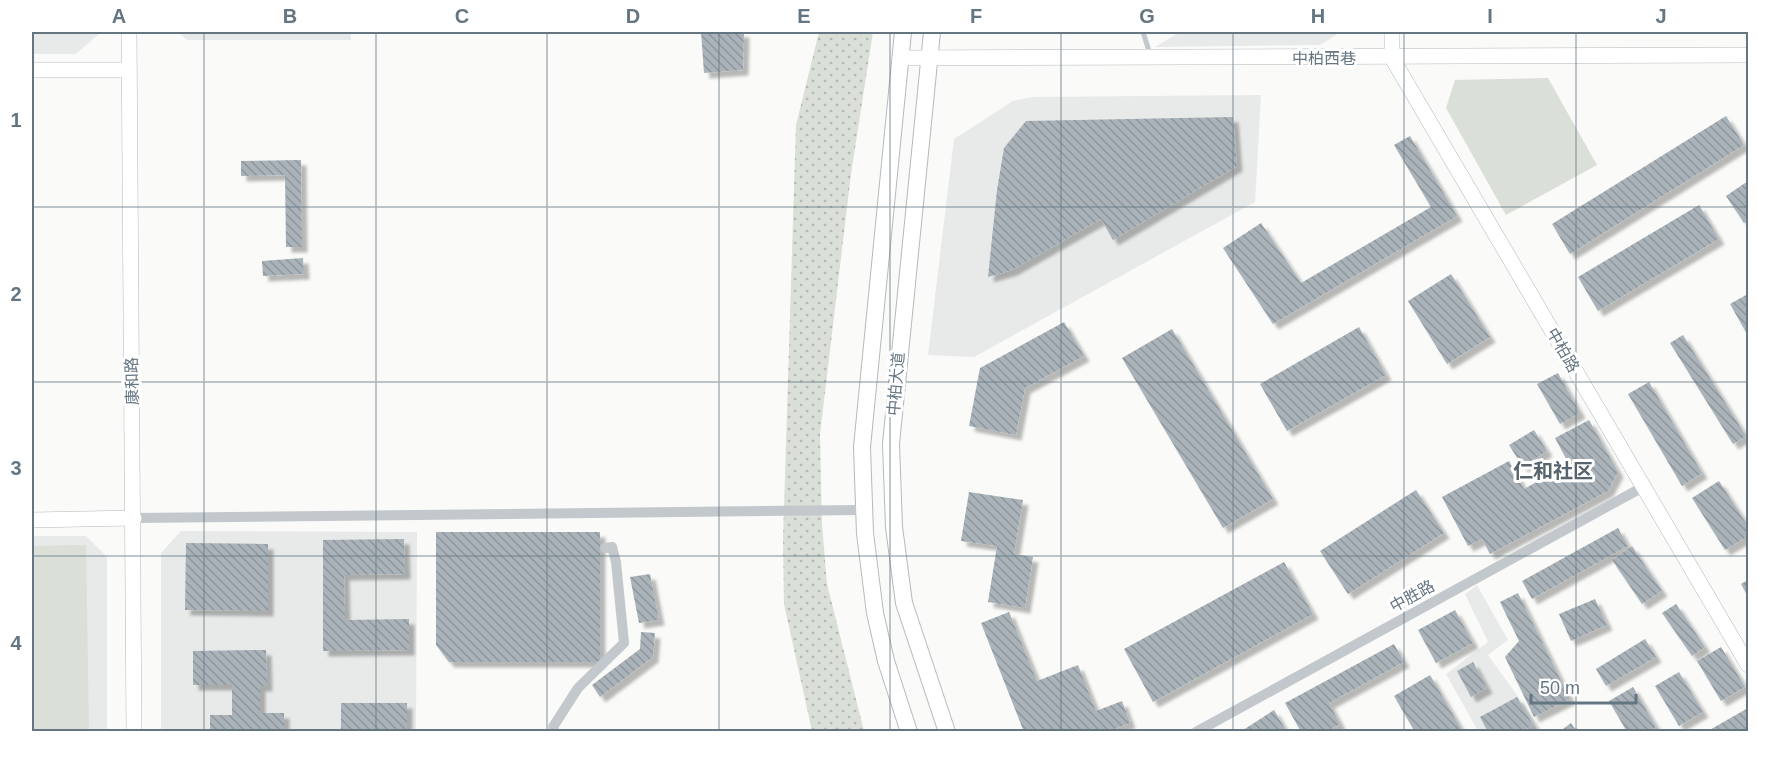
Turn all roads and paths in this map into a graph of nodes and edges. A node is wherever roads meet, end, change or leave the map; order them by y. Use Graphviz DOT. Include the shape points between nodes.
graph roads {
  1 [pos="129,32"];
  2 [pos="903,32"];
  3 [pos="932,32"];
  4 [pos="1143,32"];
  5 [pos="1392,32"];
  6 [pos="1749,55"];
  7 [pos="900,58"];
  8 [pos="1392,58"];
  9 [pos="1151,59"];
  10 [pos="929,60"];
  11 [pos="32,70"];
  12 [pos="129,70"];
  13 [pos="1643,487"];
  14 [pos="864,510"];
  15 [pos="134,518"];
  16 [pos="32,519"];
  17 [pos="605,548"];
  18 [pos="1749,665"];
  19 [pos="134,732"];
  20 [pos="555,732"];
  21 [pos="909,732"];
  22 [pos="946,732"];
  23 [pos="1196,732"];
  1 -- 12 [label="street, 康和路"];
  2 -- 7 [label="main road, 中柏大道"];
  3 -- 10 [label="main road, 中柏大道"];
  4 -- 9 [label="lane"];
  5 -- 8 [label="street"];
  6 -- 8 [label="street, 中柏西巷"];
  7 -- 10 [label="street, 中柏西巷"];
  7 -- 14 [label="main road, 中柏大道" via="862,447"];
  8 -- 9 [label="street, 中柏西巷"];
  8 -- 13 [label="street, 中柏路"];
  9 -- 10 [label="street, 中柏西巷"];
  10 -- 22 [label="main road, 中柏大道" via="899,354 892,468 894,527 904,603"];
  11 -- 12 [label="street"];
  12 -- 15 [label="street, 康和路"];
  13 -- 18 [label="street, 中柏路"];
  13 -- 23 [label="street, 中胜路"];
  14 -- 15 [label="street"];
  14 -- 21 [label="main road, 中柏大道" via="875,613"];
  15 -- 16 [label="street"];
  15 -- 19 [label="street, 康和路"];
  17 -- 20 [label="street" via="612,547 616,562 624,643 578,688 553,727"];
}
